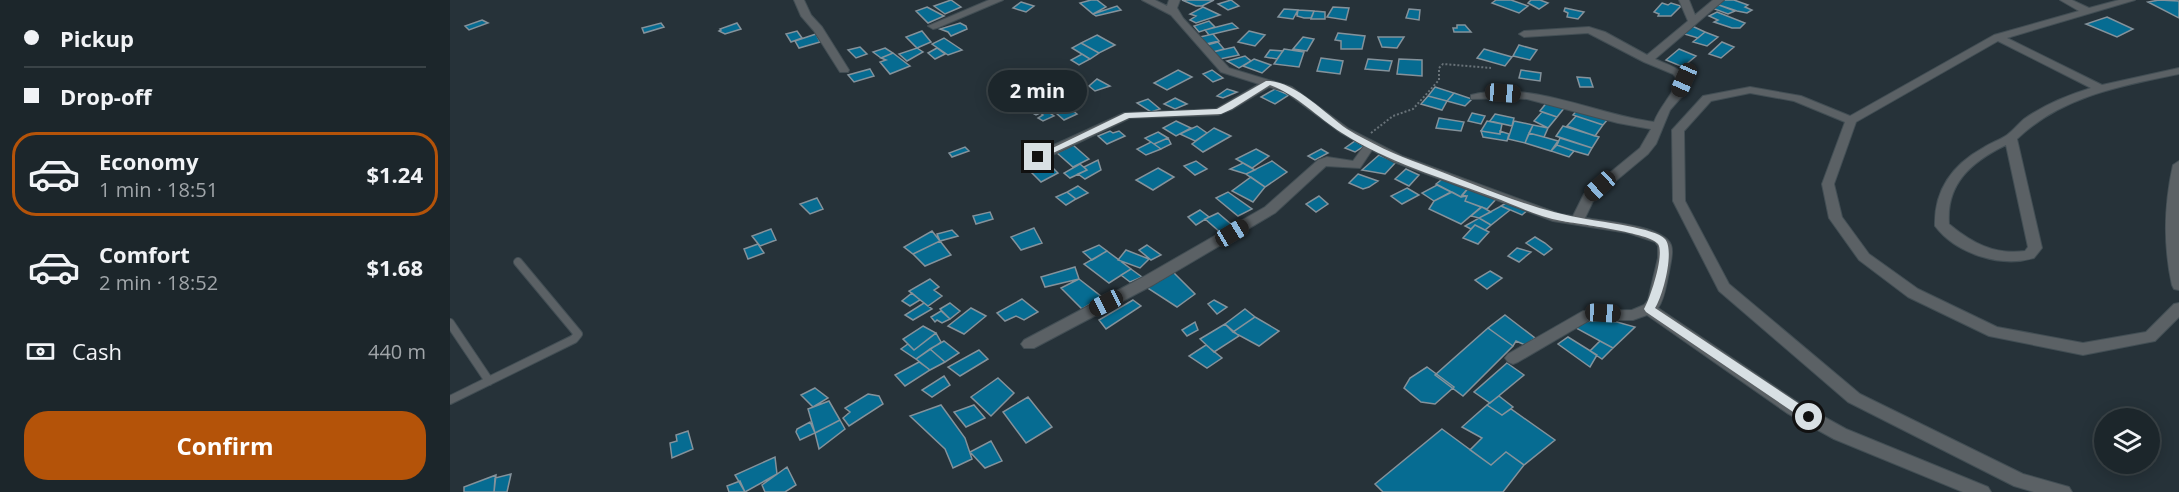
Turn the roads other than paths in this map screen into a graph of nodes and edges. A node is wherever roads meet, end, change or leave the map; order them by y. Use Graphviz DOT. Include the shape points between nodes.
graph roads {
  1 [pos="799,0"];
  2 [pos="998,0"];
  3 [pos="1147,0"];
  4 [pos="1684,0"];
  5 [pos="1719,0"];
  6 [pos="2065,0"];
  7 [pos="2130,0"];
  8 [pos="1175,7"];
  9 [pos="2088,12"];
  10 [pos="1693,22"];
  11 [pos="933,26"];
  12 [pos="1524,34"];
  13 [pos="1998,37"];
  14 [pos="1648,60"];
  15 [pos="844,70"];
  16 [pos="2179,71"];
  17 [pos="1269,82"];
  18 [pos="2100,88"];
  19 [pos="1475,97"];
  20 [pos="1851,120"];
  21 [pos="1658,126"];
  22 [pos="2011,138"];
  23 [pos="1367,143"];
  24 [pos="1038,157"];
  25 [pos="2179,165"];
  26 [pos="1577,220"];
  27 [pos="2175,255"];
  28 [pos="518,262"];
  29 [pos="2179,285"];
  30 [pos="2179,308"];
  31 [pos="1649,309"];
  32 [pos="450,323"];
  33 [pos="1029,344"];
  34 [pos="1513,358"];
  35 [pos="489,381"];
  36 [pos="450,400"];
  37 [pos="1982,492"];
  38 [pos="2063,492"];
  1 -- 15 [label="street"];
  2 -- 11 [label="street"];
  3 -- 8 [label="street"];
  4 -- 10 [label="street"];
  5 -- 10 [label="street"];
  6 -- 9 [label="street"];
  7 -- 9 [label="street"];
  8 -- 17 [label="street" via="1225,70"];
  9 -- 13 [label="street"];
  10 -- 14 [label="street"];
  12 -- 14 [label="street" via="1589,30"];
  13 -- 18 [label="street"];
  13 -- 20 [label="street"];
  14 -- 21 [label="street" via="1677,72 1684,80"];
  16 -- 18 [label="street"];
  17 -- 23 [label="street" via="1288,89"];
  17 -- 24 [label="street" via="1218,112 1128,115"];
  18 -- 22 [label="street" via="2045,112 2020,127"];
  19 -- 21 [label="street" via="1503,93 1535,96 1612,118"];
  20 -- 30 [label="street" via="1828,184 1836,218 1864,257 1913,293 1994,332 2083,349 2150,337"];
  20 -- 38 [label="street" via="1797,98 1750,90 1707,98 1678,130 1679,201 1724,287 1854,398 2019,481"];
  21 -- 26 [label="street" via="1644,151 1589,197"];
  22 -- 22 [label="street" via="1987,148 1957,172 1940,217 1942,226 1966,245 1996,257 2013,258 2029,255 2035,248"];
  23 -- 26 [label="street" via="1398,159 1558,218"];
  23 -- 33 [label="street" via="1356,165 1322,163 1269,210 1148,282"];
  25 -- 27 [label="street" via="2173,189"];
  26 -- 31 [label="street" via="1660,239 1665,246 1665,258 1655,301"];
  27 -- 29 [label="street"];
  28 -- 35 [label="lane" via="578,334"];
  31 -- 34 [label="street" via="1632,315 1588,315"];
  31 -- 37 [label="street" via="1831,429"];
  32 -- 35 [label="lane"];
  35 -- 36 [label="lane"];
}
